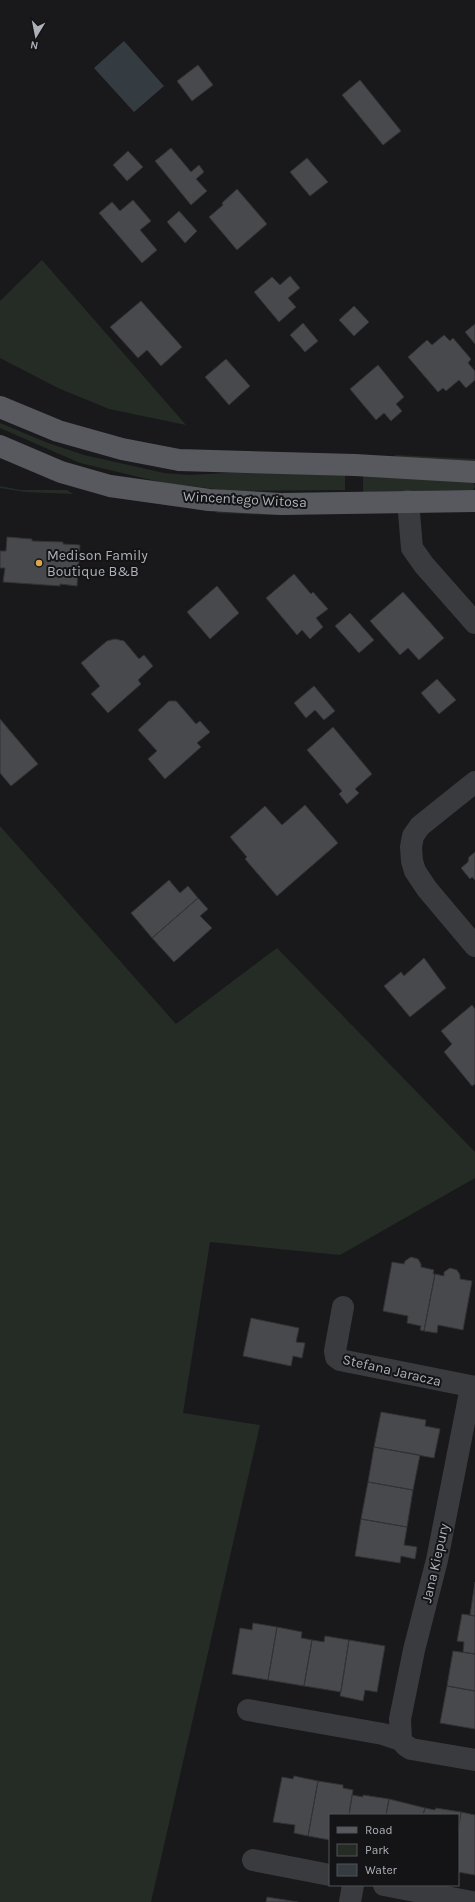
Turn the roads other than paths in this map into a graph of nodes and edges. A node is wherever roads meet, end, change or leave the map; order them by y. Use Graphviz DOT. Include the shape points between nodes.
graph roads {
  1 [pos="0,407"];
  2 [pos="0,446"];
  3 [pos="475,472"];
  4 [pos="408,501"];
  5 [pos="475,501"];
  6 [pos="475,623"];
  7 [pos="475,782"];
  8 [pos="475,946"];
  9 [pos="343,1307"];
  10 [pos="473,1387"];
  11 [pos="248,1710"];
  12 [pos="401,1740"];
  13 [pos="475,1760"];
  14 [pos="253,1860"];
  15 [pos="329,1874"];
  16 [pos="353,1886"];
  17 [pos="389,1886"];
  18 [pos="350,1902"];
  19 [pos="472,1902"];
  1 -- 3 [label="main road" via="65,433 122,449 179,460 355,465"];
  2 -- 4 [label="main road, Wincentego Witosa" via="61,472 110,486 152,493 209,500 281,504"];
  4 -- 5 [label="main road, Wincentego Witosa"];
  4 -- 6 [label="street" via="412,548"];
  7 -- 8 [label="street" via="420,826 413,836 411,847 415,870 427,889"];
  9 -- 10 [label="street, Stefana Jaracza" via="335,1351 336,1357 340,1360"];
  10 -- 12 [label="street, Jana Kiepury" via="437,1560 400,1718"];
  11 -- 12 [label="street" via="383,1734"];
  12 -- 13 [label="street" via="411,1749"];
  14 -- 15 [label="street"];
  16 -- 18 [label="street"];
  17 -- 19 [label="street"];
}
